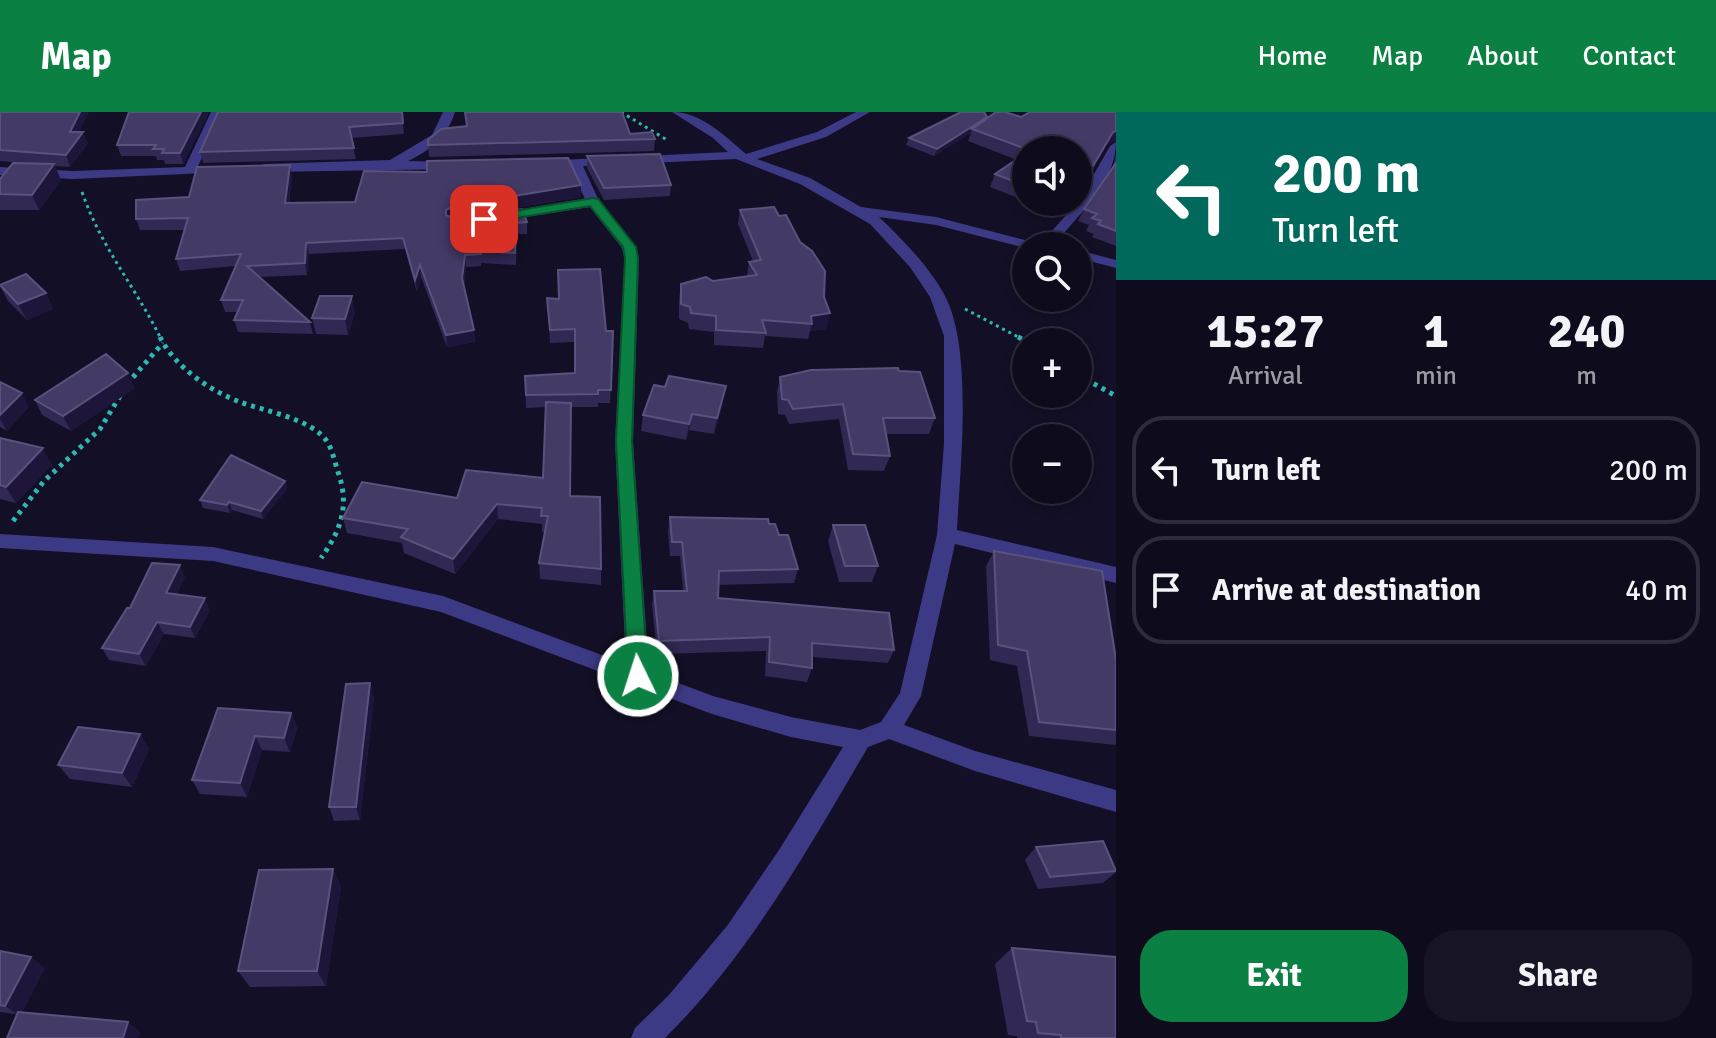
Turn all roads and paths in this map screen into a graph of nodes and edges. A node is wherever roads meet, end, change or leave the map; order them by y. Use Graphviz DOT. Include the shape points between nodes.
graph roads {
  1 [pos="217,112"];
  2 [pos="449,112"];
  3 [pos="621,112"];
  4 [pos="678,112"];
  5 [pos="864,112"];
  6 [pos="1116,146"];
  7 [pos="741,157"];
  8 [pos="695,158"];
  9 [pos="575,163"];
  10 [pos="391,164"];
  11 [pos="532,164"];
  12 [pos="474,166"];
  13 [pos="252,168"];
  14 [pos="236,169"];
  15 [pos="0,171"];
  16 [pos="189,171"];
  17 [pos="73,175"];
  18 [pos="593,202"];
  19 [pos="861,211"];
  20 [pos="484,219"];
  21 [pos="1057,232"];
  22 [pos="1012,240"];
  23 [pos="1092,258"];
  24 [pos="1116,264"];
  25 [pos="938,297"];
  26 [pos="1012,333"];
  27 [pos="163,343"];
  28 [pos="1092,383"];
  29 [pos="1116,396"];
  30 [pos="4,534"];
  31 [pos="947,535"];
  32 [pos="309,575"];
  33 [pos="1116,575"];
  34 [pos="638,676"];
  35 [pos="889,729"];
  36 [pos="860,740"];
  37 [pos="1116,801"];
  38 [pos="645,1038"];
  1 -- 16 [label="street"];
  2 -- 10 [label="street" via="442,133"];
  3 -- 8 [label="path"];
  4 -- 7 [label="street"];
  5 -- 7 [label="street" via="829,130"];
  6 -- 21 [label="street" via="1094,188"];
  7 -- 8 [label="street"];
  7 -- 19 [label="street" via="805,181"];
  8 -- 9 [label="street"];
  9 -- 11 [label="street"];
  9 -- 18 [label="street"];
  10 -- 12 [label="street"];
  10 -- 13 [label="street"];
  14 -- 16 [label="street"];
  15 -- 17 [label="street"];
  16 -- 17 [label="street"];
  17 -- 27 [label="path" via="94,226"];
  18 -- 20 [label="street"];
  18 -- 34 [label="street" via="621,232 632,258 624,442"];
  19 -- 22 [label="street" via="936,221"];
  19 -- 25 [label="street" via="915,264"];
  23 -- 24 [label="street"];
  25 -- 26 [label="path"];
  25 -- 31 [label="street" via="952,336"];
  27 -- 30 [label="path" via="132,375 100,429 44,481"];
  27 -- 32 [label="path" via="188,372 236,401 299,421 327,441 344,489 345,512"];
  28 -- 29 [label="path"];
  30 -- 32 [label="street" via="213,554"];
  31 -- 33 [label="street"];
  31 -- 35 [label="street" via="910,696"];
  32 -- 34 [label="street" via="443,604"];
  34 -- 36 [label="street" via="712,705"];
  35 -- 36 [label="street"];
  35 -- 37 [label="street" via="975,761"];
  36 -- 38 [label="street" via="770,889 676,1010"];
}
